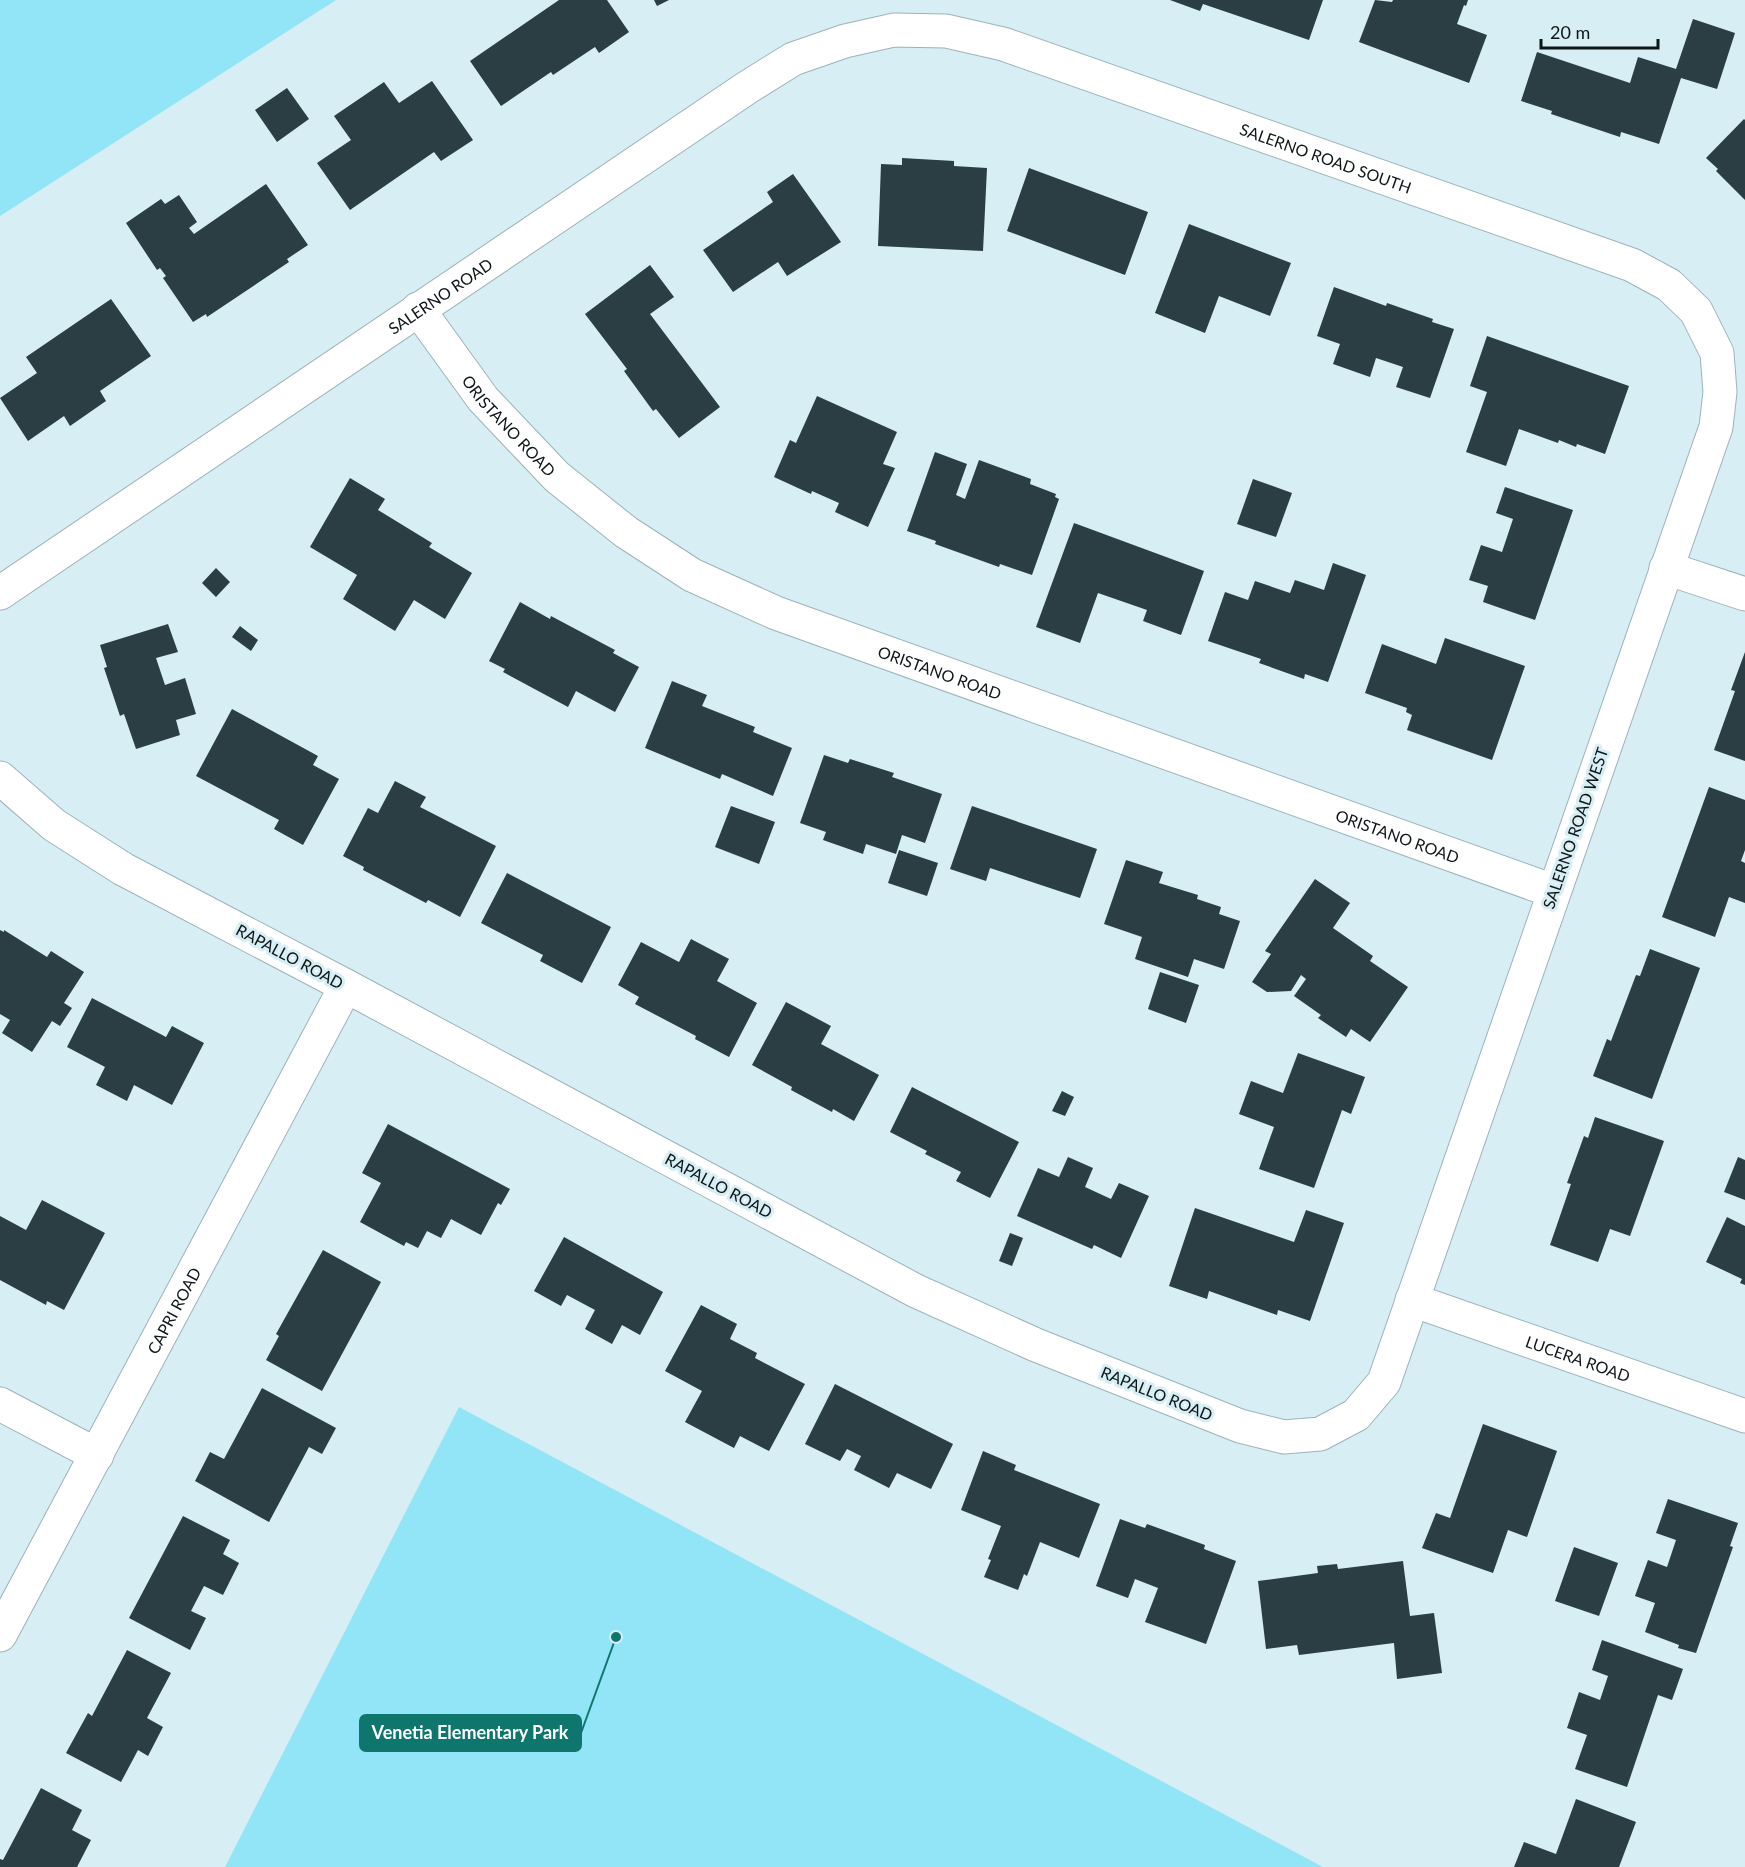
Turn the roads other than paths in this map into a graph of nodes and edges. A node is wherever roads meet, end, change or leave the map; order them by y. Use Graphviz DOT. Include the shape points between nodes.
graph roads {
  1 [pos="894,30"];
  2 [pos="418,309"];
  3 [pos="1717,353"];
  4 [pos="1666,568"];
  5 [pos="0,593"];
  6 [pos="1745,594"];
  7 [pos="0,778"];
  8 [pos="1553,891"];
  9 [pos="346,986"];
  10 [pos="1412,1299"];
  11 [pos="0,1404"];
  12 [pos="1745,1416"];
  13 [pos="97,1455"];
  14 [pos="0,1635"];
  1 -- 2 [label="street, SALERNO ROAD" via="845,40 793,59"];
  1 -- 3 [label="street, SALERNO ROAD SOUTH" via="946,31 1003,44 1632,265 1669,285 1696,311"];
  2 -- 5 [label="street, SALERNO ROAD"];
  2 -- 8 [label="street, ORISTANO ROAD" via="483,399 557,477 626,532 692,575 776,613"];
  3 -- 4 [label="street, SALERNO ROAD WEST" via="1720,392 1716,428"];
  4 -- 6 [label="street"];
  4 -- 8 [label="street, SALERNO ROAD WEST"];
  7 -- 9 [label="street, RAPALLO ROAD" via="54,825 123,869"];
  8 -- 10 [label="street, SALERNO ROAD WEST"];
  9 -- 10 [label="street, RAPALLO ROAD" via="916,1291 1036,1345 1240,1426 1284,1437 1320,1434 1356,1415 1384,1382"];
  9 -- 13 [label="street, CAPRI ROAD"];
  10 -- 12 [label="street, LUCERA ROAD"];
  11 -- 13 [label="street"];
  13 -- 14 [label="street, CAPRI ROAD"];
}
